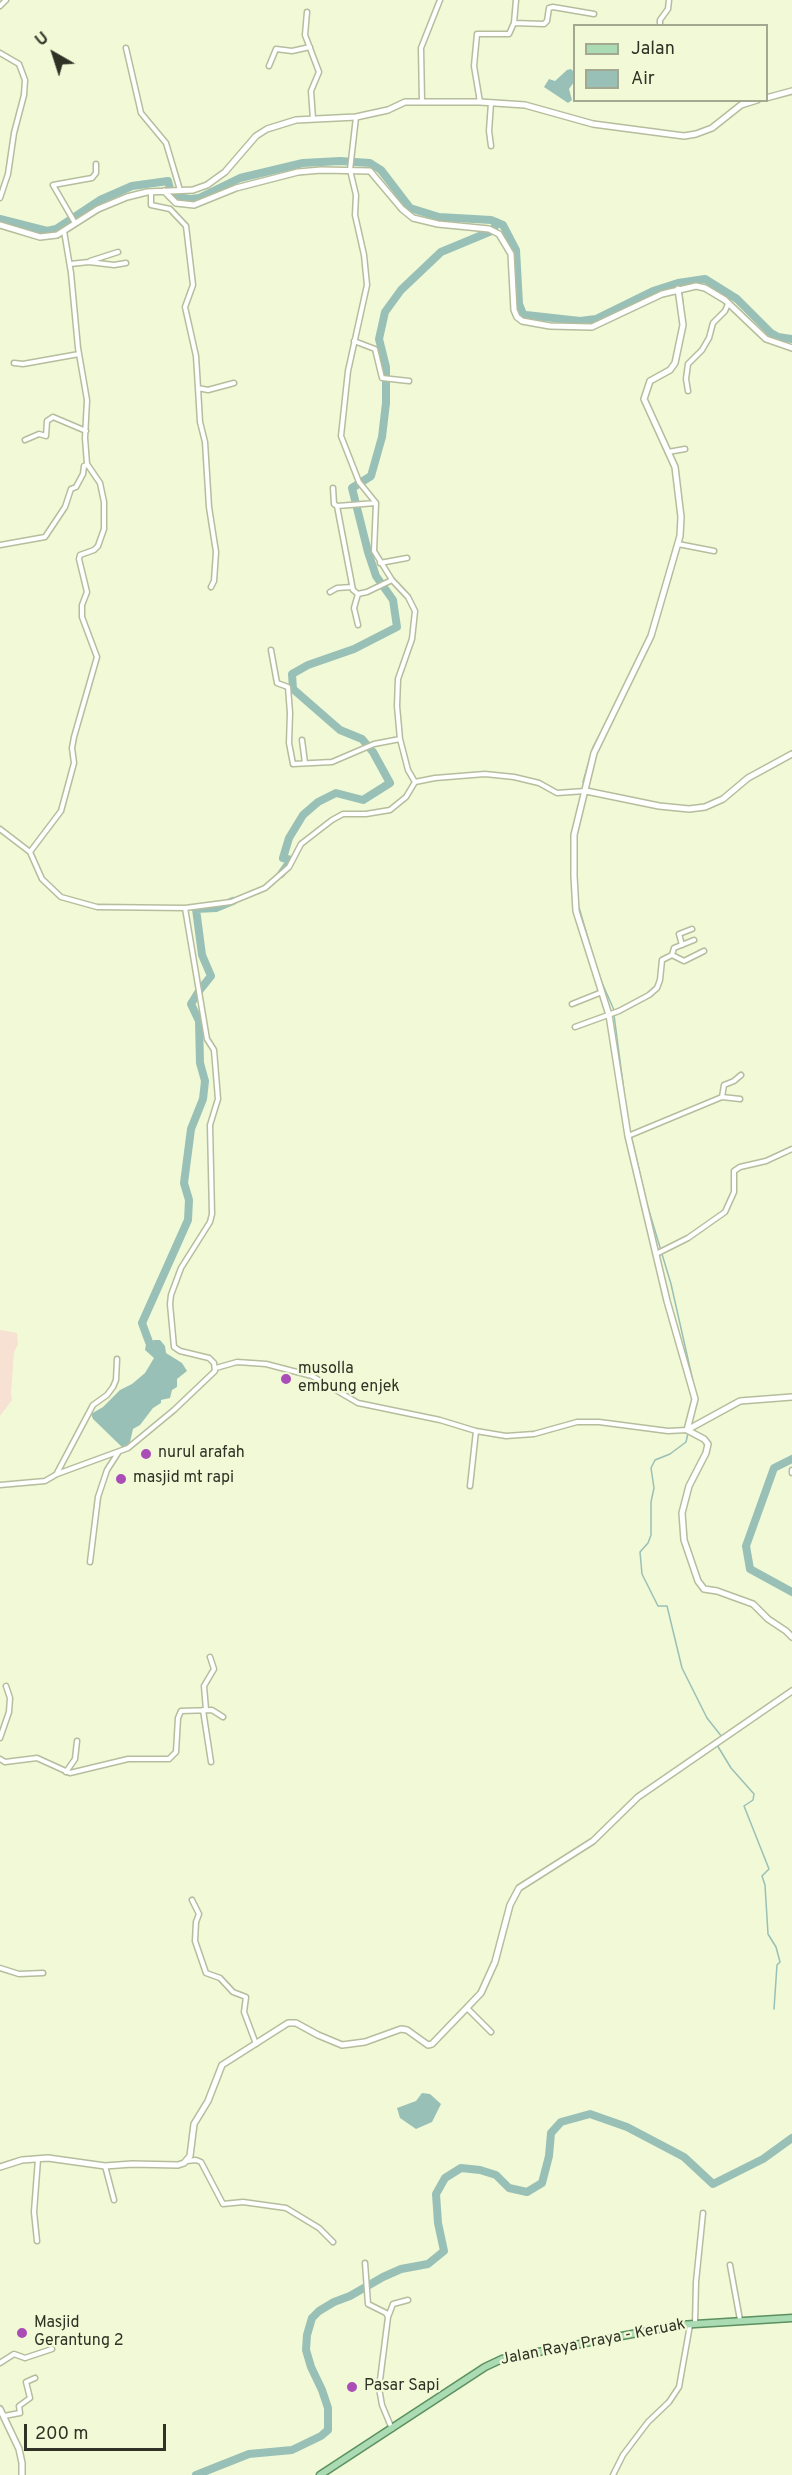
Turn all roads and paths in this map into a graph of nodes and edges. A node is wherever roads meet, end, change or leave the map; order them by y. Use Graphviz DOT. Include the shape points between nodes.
graph roads {
  1 [pos="6,0"];
  2 [pos="440,0"];
  3 [pos="516,0"];
  4 [pos="669,0"];
  5 [pos="0,6"];
  6 [pos="307,12"];
  7 [pos="594,14"];
  8 [pos="514,23"];
  9 [pos="660,24"];
  10 [pos="310,46"];
  11 [pos="126,48"];
  12 [pos="0,53"];
  13 [pos="269,66"];
  14 [pos="792,91"];
  15 [pos="768,97"];
  16 [pos="422,102"];
  17 [pos="480,102"];
  18 [pos="491,102"];
  19 [pos="741,103"];
  20 [pos="356,117"];
  21 [pos="313,120"];
  22 [pos="491,146"];
  23 [pos="96,164"];
  24 [pos="350,164"];
  25 [pos="164,191"];
  26 [pos="176,191"];
  27 [pos="151,192"];
  28 [pos="0,198"];
  29 [pos="75,222"];
  30 [pos="0,225"];
  31 [pos="64,231"];
  32 [pos="118,252"];
  33 [pos="89,262"];
  34 [pos="126,263"];
  35 [pos="70,264"];
  36 [pos="678,289"];
  37 [pos="728,303"];
  38 [pos="354,341"];
  39 [pos="792,348"];
  40 [pos="79,354"];
  41 [pos="14,363"];
  42 [pos="409,381"];
  43 [pos="234,383"];
  44 [pos="198,388"];
  45 [pos="688,391"];
  46 [pos="86,431"];
  47 [pos="25,440"];
  48 [pos="685,449"];
  49 [pos="668,452"];
  50 [pos="87,465"];
  51 [pos="333,488"];
  52 [pos="376,503"];
  53 [pos="337,506"];
  54 [pos="678,544"];
  55 [pos="0,545"];
  56 [pos="714,551"];
  57 [pos="407,558"];
  58 [pos="380,563"];
  59 [pos="392,580"];
  60 [pos="211,587"];
  61 [pos="352,587"];
  62 [pos="330,592"];
  63 [pos="358,594"];
  64 [pos="358,625"];
  65 [pos="271,650"];
  66 [pos="400,739"];
  67 [pos="302,741"];
  68 [pos="792,754"];
  69 [pos="305,763"];
  70 [pos="415,782"];
  71 [pos="586,791"];
  72 [pos="0,829"];
  73 [pos="30,852"];
  74 [pos="185,908"];
  75 [pos="692,929"];
  76 [pos="694,940"];
  77 [pos="682,945"];
  78 [pos="704,951"];
  79 [pos="672,955"];
  80 [pos="603,992"];
  81 [pos="572,1005"];
  82 [pos="610,1014"];
  83 [pos="575,1027"];
  84 [pos="741,1075"];
  85 [pos="722,1097"];
  86 [pos="740,1099"];
  87 [pos="630,1135"];
  88 [pos="792,1149"];
  89 [pos="661,1252"];
  90 [pos="117,1359"];
  91 [pos="216,1368"];
  92 [pos="792,1397"];
  93 [pos="687,1430"];
  94 [pos="476,1431"];
  95 [pos="118,1452"];
  96 [pos="57,1474"];
  97 [pos="0,1485"];
  98 [pos="470,1486"];
  99 [pos="90,1562"];
  100 [pos="792,1637"];
  101 [pos="210,1657"];
  102 [pos="6,1686"];
  103 [pos="792,1692"];
  104 [pos="204,1710"];
  105 [pos="223,1717"];
  106 [pos="0,1738"];
  107 [pos="77,1741"];
  108 [pos="0,1759"];
  109 [pos="211,1762"];
  110 [pos="66,1772"];
  111 [pos="192,1900"];
  112 [pos="0,1968"];
  113 [pos="43,1973"];
  114 [pos="468,2009"];
  115 [pos="491,2032"];
  116 [pos="256,2044"];
  117 [pos="39,2158"];
  118 [pos="187,2161"];
  119 [pos="105,2166"];
  120 [pos="0,2167"];
  121 [pos="114,2200"];
  122 [pos="703,2213"];
  123 [pos="37,2241"];
  124 [pos="333,2242"];
  125 [pos="365,2263"];
  126 [pos="730,2265"];
  127 [pos="408,2300"];
  128 [pos="388,2317"];
  129 [pos="792,2318"];
  130 [pos="740,2320"];
  131 [pos="692,2324"];
  132 [pos="52,2349"];
  133 [pos="0,2363"];
  134 [pos="35,2378"];
  135 [pos="0,2409"];
  136 [pos="4,2416"];
  137 [pos="393,2429"];
  138 [pos="22,2475"];
  139 [pos="320,2475"];
  140 [pos="613,2475"];
  1 -- 5 [label="street"];
  2 -- 16 [label="street" via="422,48"];
  3 -- 8 [label="street"];
  4 -- 9 [label="street"];
  6 -- 10 [label="street" via="305,35"];
  7 -- 8 [label="street" via="553,6 543,24"];
  8 -- 17 [label="street" via="509,34 476,34 474,66"];
  10 -- 13 [label="street" via="292,51 276,49"];
  10 -- 21 [label="street" via="319,72 311,91"];
  11 -- 26 [label="street" via="141,113 166,143"];
  12 -- 28 [label="street" via="19,64 25,80"];
  14 -- 15 [label="street"];
  16 -- 17 [label="street"];
  16 -- 20 [label="street" via="405,102"];
  17 -- 18 [label="street"];
  18 -- 19 [label="street" via="540,108 600,126 684,136 712,128"];
  18 -- 22 [label="street"];
  20 -- 21 [label="street"];
  20 -- 24 [label="street"];
  21 -- 26 [label="street" via="296,120 267,129 217,179 200,188"];
  23 -- 29 [label="street" via="92,177 53,185"];
  24 -- 25 [label="street" via="236,188 194,205 180,205"];
  24 -- 36 [label="street" via="372,171 402,210 413,218 489,229 499,234 511,254 515,313 526,323 592,327"];
  24 -- 38 [label="street" via="367,279"];
  25 -- 26 [label="street"];
  25 -- 27 [label="street"];
  27 -- 29 [label="street" via="110,203"];
  27 -- 44 [label="street" via="151,205 170,209 186,226 193,285 186,307"];
  29 -- 31 [label="street"];
  30 -- 31 [label="street" via="40,237"];
  31 -- 35 [label="street"];
  32 -- 33 [label="street"];
  33 -- 34 [label="street"];
  33 -- 35 [label="street"];
  35 -- 40 [label="street"];
  36 -- 37 [label="street" via="700,286"];
  36 -- 49 [label="street" via="683,325 675,363 650,381 644,396"];
  37 -- 39 [label="street" via="766,339"];
  37 -- 45 [label="street" via="711,326 702,350 688,364"];
  38 -- 42 [label="street" via="374,348 381,377"];
  38 -- 52 [label="street" via="341,436 360,482"];
  40 -- 41 [label="street"];
  40 -- 46 [label="street" via="87,400"];
  43 -- 44 [label="street" via="208,390"];
  44 -- 60 [label="street" via="216,552"];
  46 -- 47 [label="street" via="53,417 47,421 46,436 39,434"];
  46 -- 50 [label="street"];
  48 -- 49 [label="street"];
  49 -- 54 [label="street" via="675,467 681,518"];
  50 -- 55 [label="street" via="45,537"];
  50 -- 73 [label="street" via="100,483 104,502 104,529 98,546 79,559 87,592 82,617 97,657 83,700 72,748 74,762 61,812"];
  51 -- 53 [label="street"];
  52 -- 53 [label="street"];
  52 -- 58 [label="street" via="373,546"];
  53 -- 61 [label="street"];
  54 -- 56 [label="street"];
  54 -- 71 [label="street" via="651,636 594,753"];
  57 -- 58 [label="street"];
  58 -- 59 [label="street"];
  59 -- 63 [label="street"];
  59 -- 66 [label="street" via="415,611 412,639 398,679"];
  61 -- 62 [label="street"];
  61 -- 63 [label="street"];
  63 -- 64 [label="street" via="354,608"];
  65 -- 69 [label="street" via="278,684 288,687 291,759 293,764"];
  66 -- 69 [label="street" via="374,744 332,762"];
  66 -- 70 [label="street"];
  67 -- 69 [label="street"];
  68 -- 71 [label="street" via="748,778 723,800 705,807 659,806"];
  70 -- 71 [label="street" via="485,774 539,783 556,793"];
  70 -- 74 [label="street" via="406,797 390,810 343,814 332,820 301,844 289,867 266,888 231,902"];
  71 -- 80 [label="street" via="574,835 575,900"];
  72 -- 73 [label="street"];
  73 -- 74 [label="street" via="42,879 61,897 97,907"];
  74 -- 91 [label="street" via="207,1039 214,1050 218,1099 210,1125 212,1214 181,1268 170,1304 174,1347 209,1358"];
  75 -- 77 [label="street" via="679,934"];
  76 -- 77 [label="street"];
  77 -- 79 [label="street" via="673,948"];
  78 -- 79 [label="street" via="684,961"];
  79 -- 82 [label="street" via="662,960 660,980 654,991"];
  80 -- 81 [label="street"];
  80 -- 82 [label="street"];
  82 -- 83 [label="street"];
  82 -- 87 [label="street"];
  84 -- 85 [label="street" via="724,1085"];
  85 -- 86 [label="street"];
  85 -- 87 [label="street"];
  87 -- 89 [label="street"];
  88 -- 89 [label="street" via="736,1169 734,1192 725,1212"];
  89 -- 93 [label="street" via="695,1399"];
  90 -- 96 [label="street" via="113,1387 93,1405"];
  91 -- 94 [label="street" via="246,1361 276,1366 312,1376 358,1403"];
  91 -- 95 [label="street" via="147,1434"];
  92 -- 93 [label="street" via="740,1401"];
  93 -- 94 [label="street" via="572,1422 534,1434 512,1436"];
  93 -- 100 [label="street" via="708,1444 682,1513 684,1540 698,1581 704,1589 753,1604"];
  94 -- 98 [label="street"];
  95 -- 96 [label="street"];
  95 -- 99 [label="street" via="98,1497"];
  96 -- 97 [label="street" via="36,1483"];
  101 -- 104 [label="street" via="214,1669 204,1686"];
  102 -- 106 [label="street" via="10,1704"];
  103 -- 114 [label="street" via="638,1797 593,1840 519,1888 510,1905 491,1971"];
  104 -- 105 [label="street"];
  104 -- 109 [label="street"];
  104 -- 110 [label="street" via="179,1713 176,1752 171,1758 128,1759"];
  107 -- 110 [label="street" via="75,1759"];
  108 -- 110 [label="street" via="5,1762 37,1758"];
  111 -- 116 [label="street" via="200,1914 195,1941 206,1973 246,1997 244,2012"];
  112 -- 113 [label="street" via="19,1974"];
  114 -- 115 [label="street"];
  114 -- 116 [label="street" via="430,2045 404,2030 365,2043 342,2044 293,2023"];
  116 -- 118 [label="street" via="220,2068 208,2101 194,2124"];
  117 -- 119 [label="street"];
  117 -- 120 [label="street"];
  117 -- 123 [label="street" via="34,2212"];
  118 -- 119 [label="street" via="178,2165"];
  118 -- 124 [label="street" via="201,2162 223,2204 243,2202 286,2208 319,2228"];
  119 -- 121 [label="street"];
  122 -- 131 [label="street"];
  125 -- 128 [label="street" via="368,2304"];
  126 -- 130 [label="street"];
  127 -- 128 [label="street" via="393,2304"];
  128 -- 137 [label="street" via="379,2388 383,2411"];
  129 -- 130 [label="main road, Jalan Raya Praya - Keruak"];
  130 -- 131 [label="main road, Jalan Raya Praya - Keruak"];
  131 -- 137 [label="main road, Jalan Raya Praya - Keruak" via="502,2359"];
  131 -- 140 [label="street" via="679,2387 623,2455"];
  132 -- 133 [label="street" via="25,2358 14,2355"];
  134 -- 136 [label="street" via="26,2382 30,2398 19,2406 20,2413"];
  135 -- 136 [label="street"];
  136 -- 138 [label="street" via="19,2449"];
  137 -- 139 [label="main road, Jalan Raya Praya - Keruak"];
}
